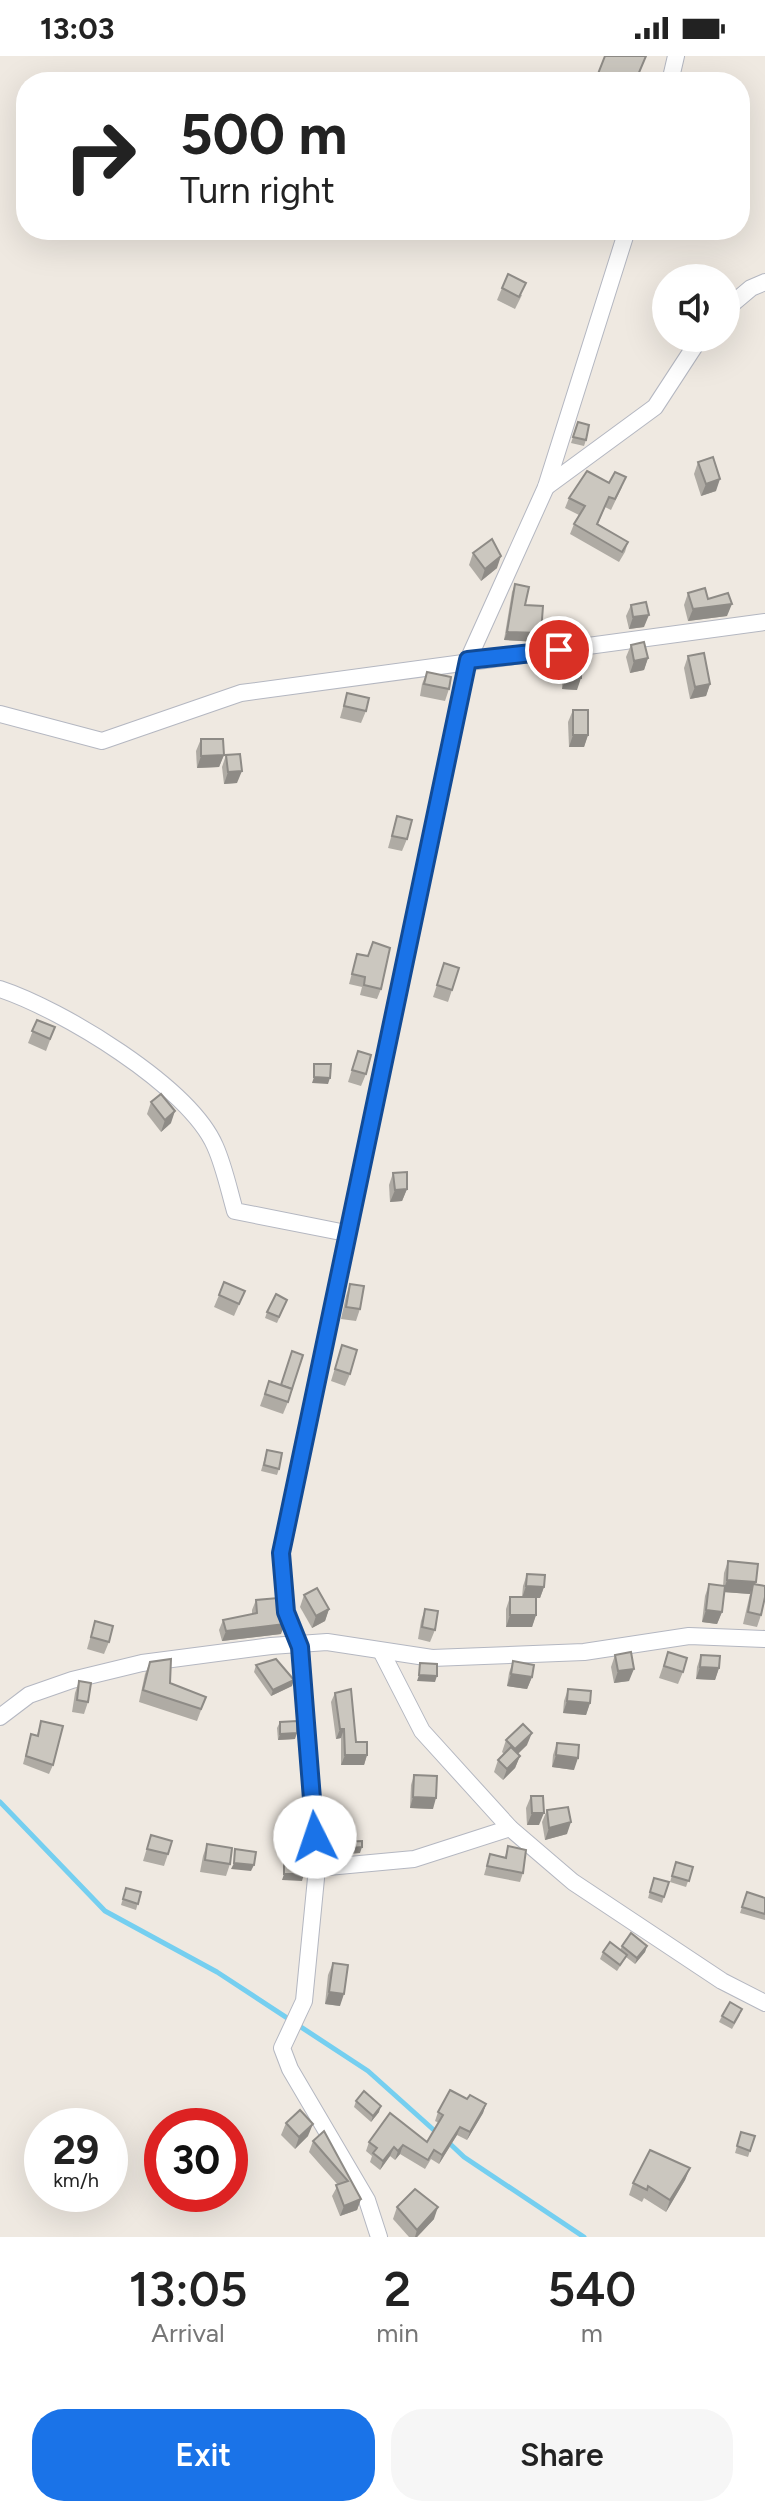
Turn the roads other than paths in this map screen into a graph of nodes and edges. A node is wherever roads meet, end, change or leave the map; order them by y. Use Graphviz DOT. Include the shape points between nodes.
graph roads {
  1 [pos="624,240"];
  2 [pos="765,282"];
  3 [pos="740,297"];
  4 [pos="691,352"];
  5 [pos="546,487"];
  6 [pos="765,622"];
  7 [pos="468,660"];
  8 [pos="0,714"];
  9 [pos="0,989"];
  10 [pos="346,1233"];
  11 [pos="765,1639"];
  12 [pos="300,1647"];
  13 [pos="381,1651"];
  14 [pos="0,1717"];
  15 [pos="510,1828"];
  16 [pos="317,1868"];
  17 [pos="765,2003"];
  18 [pos="379,2237"];
  1 -- 5 [label="street"];
  2 -- 3 [label="street"];
  4 -- 5 [label="street" via="639,423"];
  5 -- 7 [label="street"];
  6 -- 7 [label="street"];
  7 -- 8 [label="street" via="241,693 102,741"];
  7 -- 10 [label="street"];
  9 -- 10 [label="street" via="26,997 143,1067 178,1097 215,1144 235,1211"];
  10 -- 12 [label="street" via="281,1553 286,1612"];
  11 -- 13 [label="street" via="689,1636 584,1652 432,1658"];
  12 -- 13 [label="street" via="327,1642"];
  12 -- 14 [label="street" via="142,1663 50,1686"];
  12 -- 16 [label="street"];
  13 -- 15 [label="street" via="422,1731"];
  15 -- 16 [label="street" via="414,1859"];
  15 -- 17 [label="street" via="573,1882 722,1981"];
  16 -- 18 [label="street" via="304,2001 282,2048 367,2200"];
}
